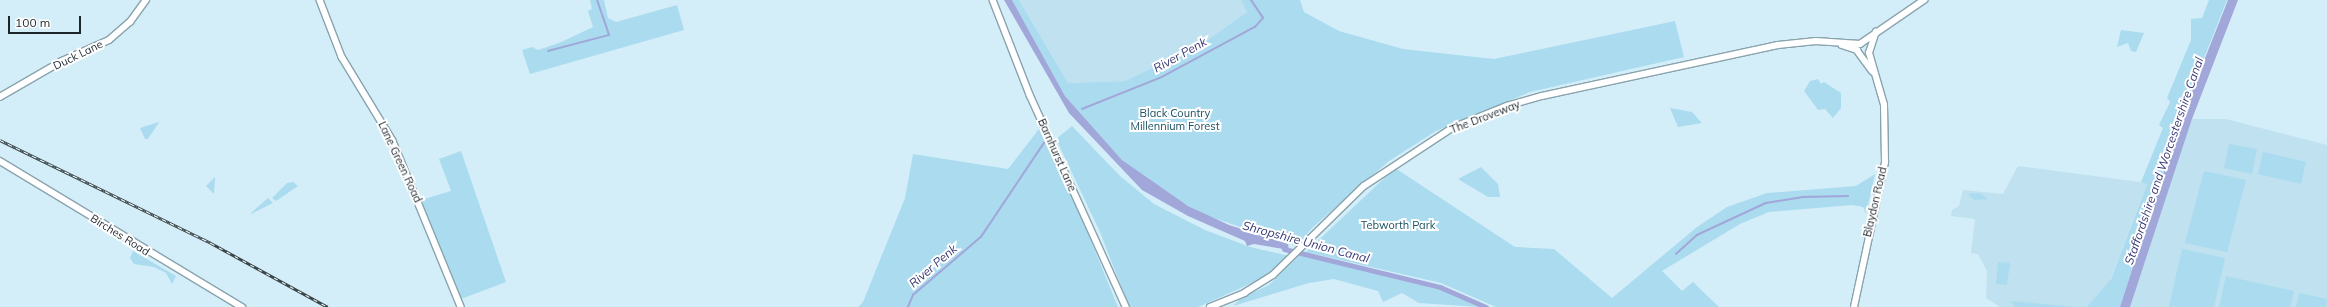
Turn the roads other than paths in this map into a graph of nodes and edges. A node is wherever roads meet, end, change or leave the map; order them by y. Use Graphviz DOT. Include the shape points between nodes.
graph roads {
  1 [pos="146,0"];
  2 [pos="320,0"];
  3 [pos="993,0"];
  4 [pos="1924,0"];
  5 [pos="1877,30"];
  6 [pos="1838,43"];
  7 [pos="1862,43"];
  8 [pos="1869,50"];
  9 [pos="1859,52"];
  10 [pos="1874,75"];
  11 [pos="0,97"];
  12 [pos="0,161"];
  13 [pos="242,307"];
  14 [pos="461,307"];
  15 [pos="1126,307"];
  16 [pos="1210,307"];
  17 [pos="1854,307"];
  1 -- 11 [label="street, Duck Lane" via="130,22 108,40 62,61"];
  2 -- 14 [label="street, Lane Green Road" via="342,57 393,141"];
  3 -- 15 [label="street, Barnhurst Lane" via="1030,94"];
  4 -- 5 [label="street"];
  5 -- 7 [label="street"];
  5 -- 8 [label="street"];
  6 -- 7 [label="street, The Droveway"];
  6 -- 9 [label="street, The Droveway"];
  6 -- 16 [label="street, The Droveway" via="1785,44 1507,106 1423,144 1364,186 1291,258 1259,285"];
  7 -- 8 [label="street"];
  7 -- 9 [label="street"];
  8 -- 9 [label="street"];
  8 -- 10 [label="street, Blaydon Road"];
  9 -- 10 [label="street, Blaydon Road"];
  10 -- 17 [label="street, Blaydon Road" via="1884,105 1886,125 1880,192"];
  12 -- 13 [label="street, Birches Road"];
}
